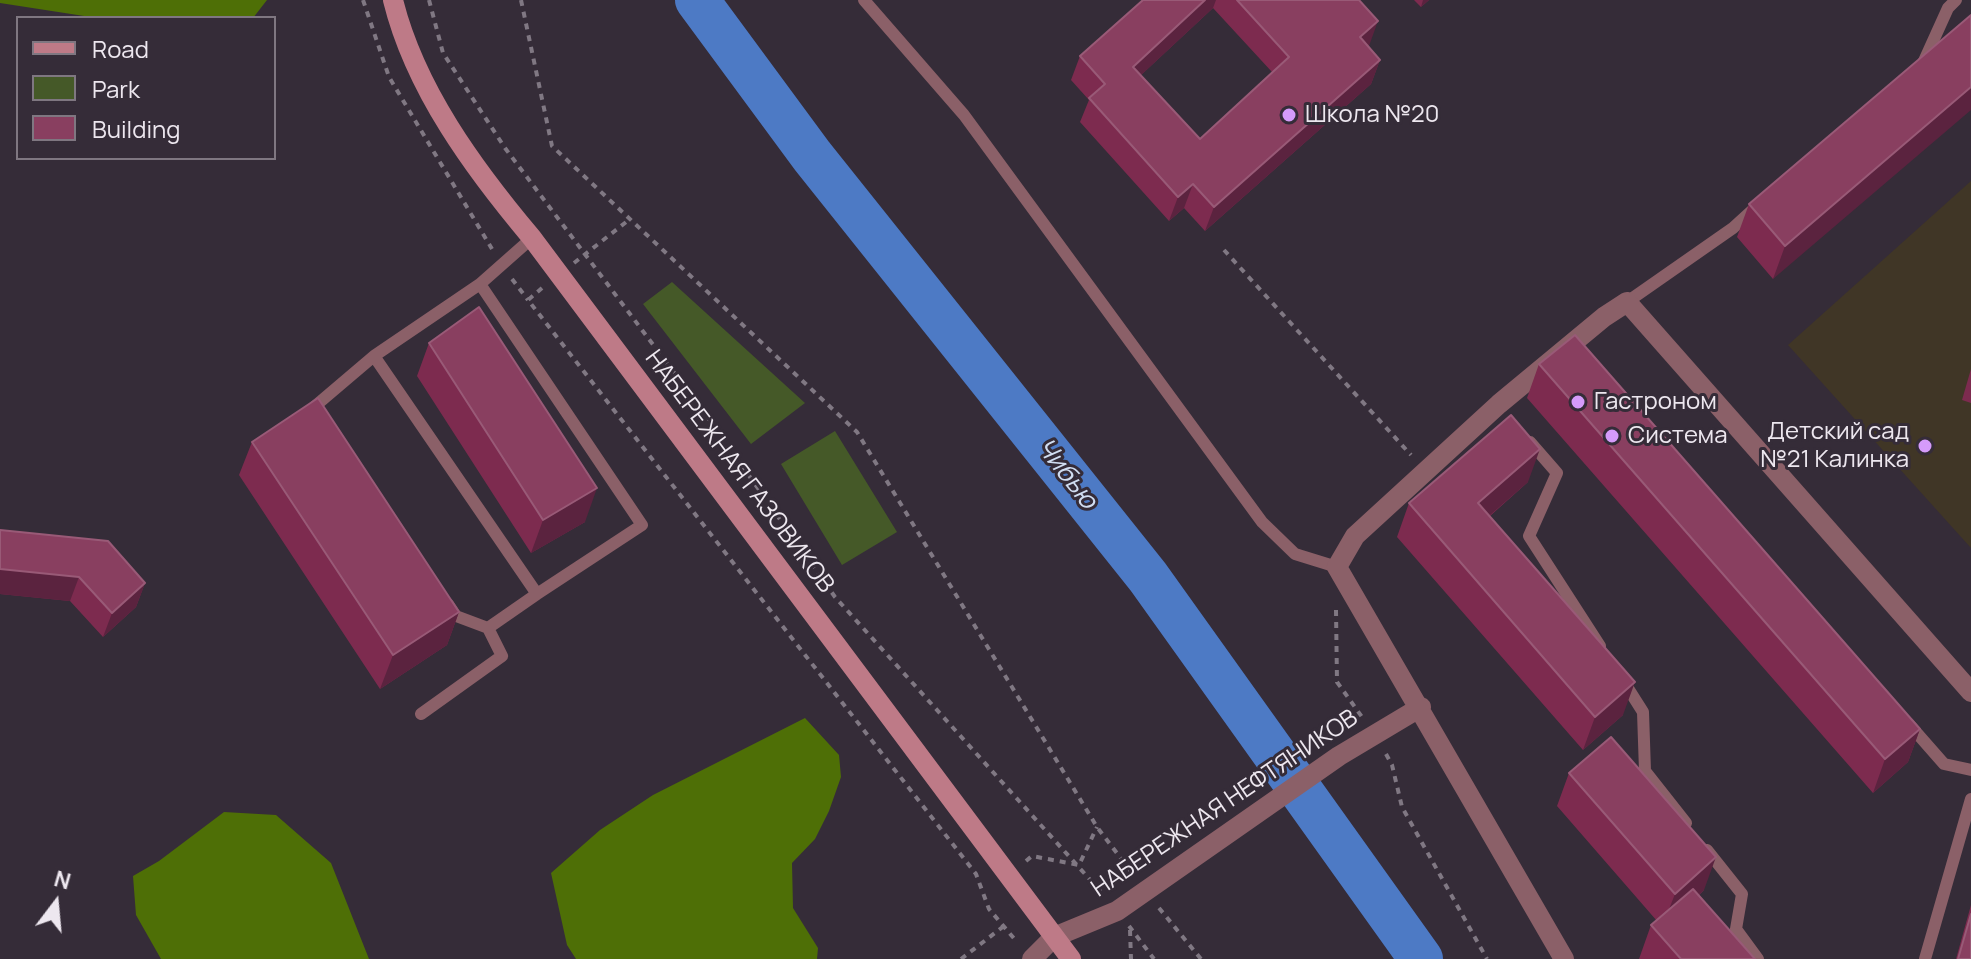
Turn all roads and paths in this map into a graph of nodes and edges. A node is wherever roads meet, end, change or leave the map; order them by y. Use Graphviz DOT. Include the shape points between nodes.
graph roads {
  1 [pos="393,0"];
  2 [pos="429,0"];
  3 [pos="521,0"];
  4 [pos="864,0"];
  5 [pos="1956,0"];
  6 [pos="1915,69"];
  7 [pos="1767,198"];
  8 [pos="630,219"];
  9 [pos="532,238"];
  10 [pos="1224,250"];
  11 [pos="585,254"];
  12 [pos="501,265"];
  13 [pos="559,274"];
  14 [pos="480,284"];
  15 [pos="528,300"];
  16 [pos="1627,302"];
  17 [pos="374,356"];
  18 [pos="323,420"];
  19 [pos="1518,427"];
  20 [pos="1426,471"];
  21 [pos="1337,567"];
  22 [pos="439,590"];
  23 [pos="537,594"];
  24 [pos="488,628"];
  25 [pos="1611,662"];
  26 [pos="1619,674"];
  27 [pos="1971,692"];
  28 [pos="1421,707"];
  29 [pos="421,714"];
  30 [pos="1903,717"];
  31 [pos="1971,770"];
  32 [pos="1971,799"];
  33 [pos="1097,827"];
  34 [pos="1693,833"];
  35 [pos="1703,845"];
  36 [pos="1079,865"];
  37 [pos="1008,875"];
  38 [pos="983,892"];
  39 [pos="1152,899"];
  40 [pos="1149,914"];
  41 [pos="1124,919"];
  42 [pos="1139,921"];
  43 [pos="1004,926"];
  44 [pos="1054,937"];
  45 [pos="1027,954"];
  46 [pos="961,959"];
  47 [pos="1071,959"];
  48 [pos="1131,959"];
  49 [pos="1154,959"];
  50 [pos="1201,959"];
  51 [pos="1564,959"];
  52 [pos="1758,959"];
  53 [pos="1925,959"];
  1 -- 9 [label="main road, НАБЕРЕЖНАЯ ГАЗОВИКОВ" via="402,39 444,119"];
  2 -- 11 [label="path" via="443,53 505,148"];
  3 -- 8 [label="path" via="552,146"];
  4 -- 21 [label="lane" via="964,115 1262,522 1295,554"];
  5 -- 6 [label="lane" via="1926,59"];
  7 -- 16 [label="lane"];
  8 -- 11 [label="path"];
  8 -- 33 [label="path" via="857,432"];
  9 -- 12 [label="lane"];
  9 -- 13 [label="main road, НАБЕРЕЖНАЯ ГАЗОВИКОВ"];
  10 -- 20 [label="path"];
  11 -- 13 [label="path"];
  11 -- 36 [label="path" via="835,597"];
  12 -- 14 [label="lane"];
  12 -- 15 [label="path"];
  13 -- 15 [label="path"];
  13 -- 37 [label="main road, НАБЕРЕЖНАЯ ГАЗОВИКОВ"];
  14 -- 17 [label="lane"];
  14 -- 23 [label="lane" via="642,525"];
  15 -- 38 [label="path" via="976,874"];
  16 -- 20 [label="street"];
  16 -- 27 [label="street"];
  17 -- 18 [label="lane" via="314,407"];
  17 -- 23 [label="lane"];
  19 -- 25 [label="lane" via="1557,473 1529,536"];
  20 -- 21 [label="street" via="1355,536"];
  21 -- 28 [label="street"];
  22 -- 24 [label="lane" via="456,616"];
  23 -- 24 [label="lane"];
  24 -- 29 [label="lane" via="502,656"];
  26 -- 34 [label="lane" via="1643,712 1645,771"];
  28 -- 39 [label="street, НАБЕРЕЖНАЯ НЕФТЯНИКОВ" via="1339,756 1245,823"];
  28 -- 51 [label="street"];
  30 -- 31 [label="lane" via="1944,764"];
  32 -- 53 [label="lane"];
  33 -- 36 [label="path"];
  33 -- 39 [label="path"];
  35 -- 52 [label="lane" via="1742,894 1736,929"];
  36 -- 37 [label="path" via="1032,856"];
  36 -- 41 [label="path"];
  37 -- 38 [label="path"];
  37 -- 44 [label="main road, НАБЕРЕЖНАЯ ГАЗОВИКОВ"];
  38 -- 43 [label="path"];
  39 -- 40 [label="path"];
  39 -- 41 [label="street, НАБЕРЕЖНАЯ НЕФТЯНИКОВ"];
  39 -- 50 [label="path"];
  41 -- 42 [label="path"];
  41 -- 44 [label="street, НАБЕРЕЖНАЯ НЕФТЯНИКОВ"];
  41 -- 48 [label="path"];
  41 -- 49 [label="path"];
  43 -- 45 [label="path"];
  43 -- 46 [label="path"];
  44 -- 45 [label="street"];
  44 -- 47 [label="main road, НАБЕРЕЖНАЯ ГАЗОВИКОВ"];
}
